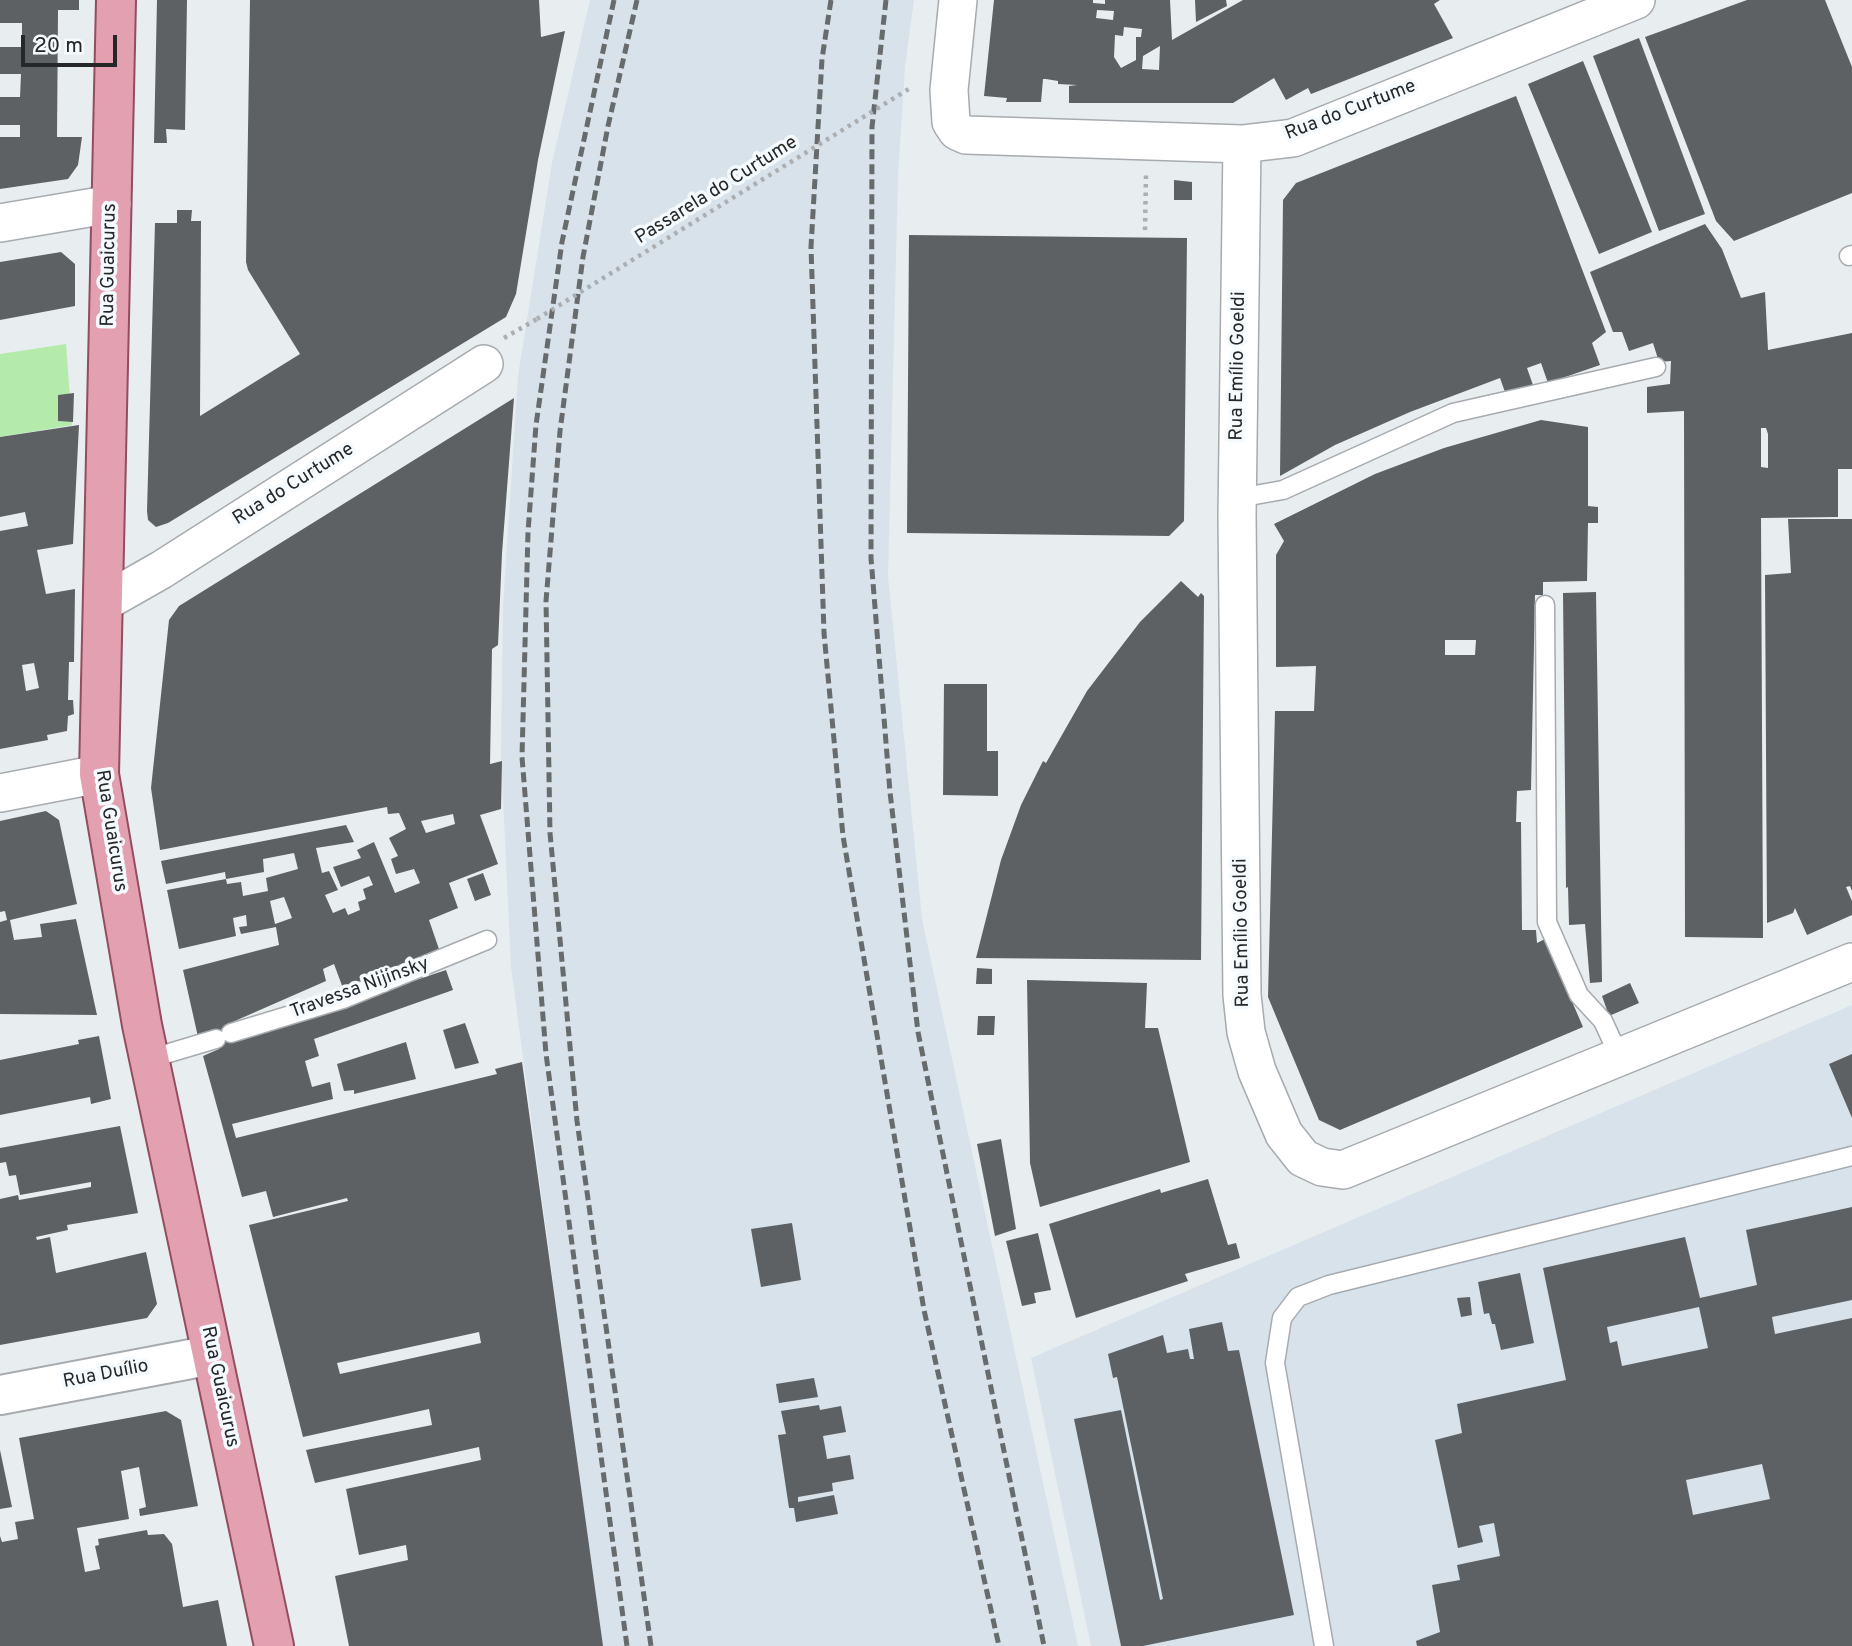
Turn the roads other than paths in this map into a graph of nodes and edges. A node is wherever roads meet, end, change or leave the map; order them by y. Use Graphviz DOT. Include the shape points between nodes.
graph roads {
  1 [pos="116,0"];
  2 [pos="958,0"];
  3 [pos="1636,0"];
  4 [pos="1242,144"];
  5 [pos="112,204"];
  6 [pos="0,223"];
  7 [pos="484,364"];
  8 [pos="1656,367"];
  9 [pos="1238,498"];
  10 [pos="103,603"];
  11 [pos="1545,605"];
  12 [pos="99,774"];
  13 [pos="0,793"];
  14 [pos="487,940"];
  15 [pos="1852,962"];
  16 [pos="1620,1058"];
  17 [pos="149,1059"];
  18 [pos="1852,1156"];
  19 [pos="212,1355"];
  20 [pos="0,1395"];
  21 [pos="274,1646"];
  22 [pos="1324,1646"];
  1 -- 5 [label="main road, Rua Guaicurus"];
  2 -- 4 [label="street, Rua do Curtume" via="950,109 957,131 966,135"];
  3 -- 4 [label="street, Rua do Curtume" via="1293,138"];
  4 -- 9 [label="street, Rua Emílio Goeldi"];
  5 -- 6 [label="street"];
  5 -- 10 [label="main road, Rua Guaicurus"];
  7 -- 10 [label="street, Rua do Curtume"];
  8 -- 9 [label="lane" via="1453,413 1283,490"];
  9 -- 16 [label="street, Rua Emílio Goeldi" via="1242,995 1257,1071 1284,1134 1304,1158 1343,1170"];
  10 -- 12 [label="main road, Rua Guaicurus"];
  11 -- 16 [label="lane" via="1547,922 1579,995 1603,1021"];
  12 -- 13 [label="street"];
  12 -- 17 [label="main road, Rua Guaicurus"];
  14 -- 17 [label="lane, Travessa Nijinsky" via="343,999"];
  15 -- 16 [label="street, Rua Emílio Goeldi"];
  17 -- 19 [label="main road, Rua Guaicurus"];
  18 -- 22 [label="lane" via="1329,1285 1298,1297 1282,1318 1275,1363"];
  19 -- 20 [label="street, Rua Duílio"];
  19 -- 21 [label="main road, Rua Guaicurus"];
}
